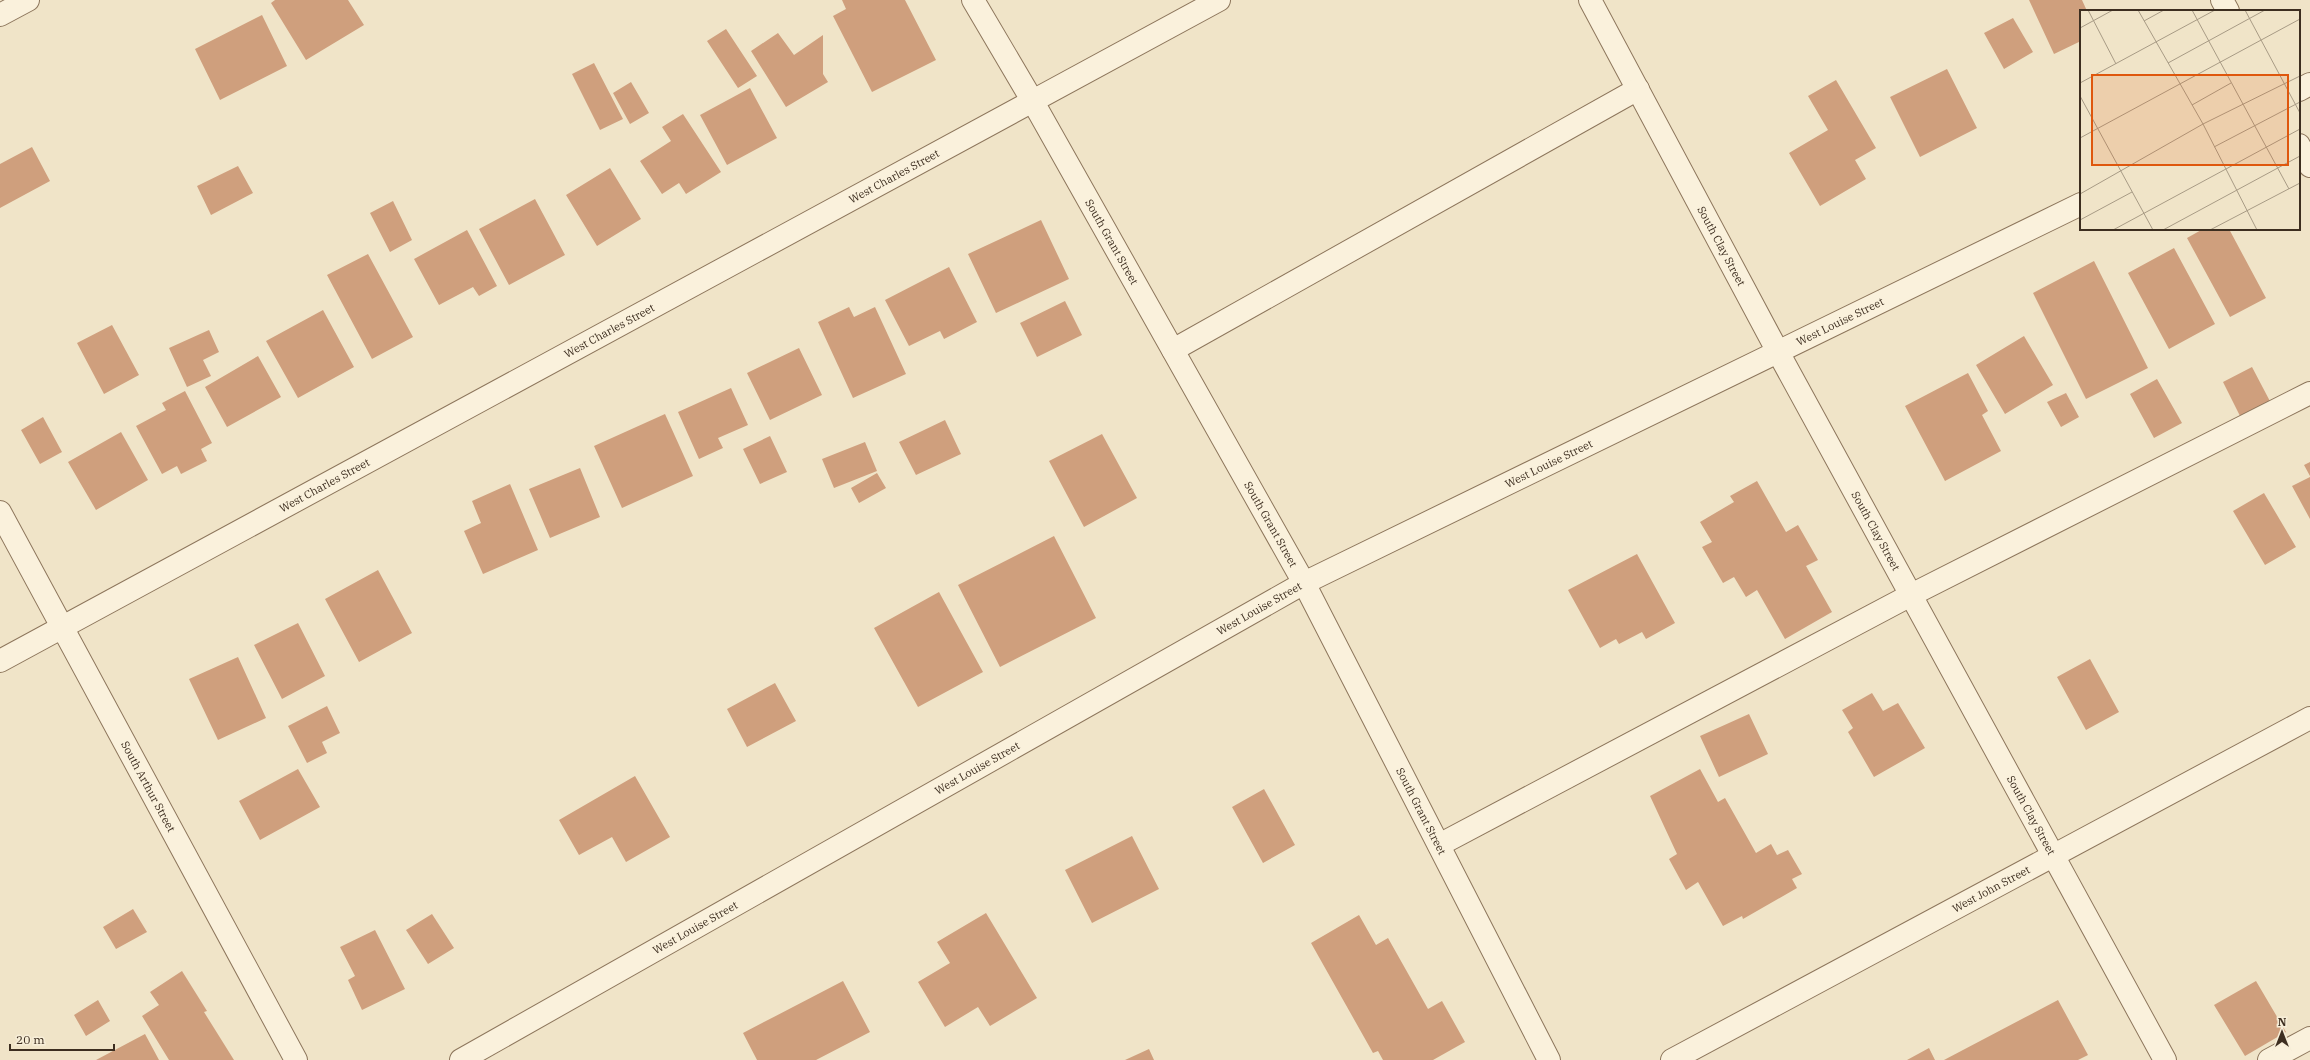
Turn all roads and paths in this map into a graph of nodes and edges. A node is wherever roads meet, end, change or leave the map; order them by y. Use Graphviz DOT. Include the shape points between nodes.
graph roads {
  1 [pos="28,0"];
  2 [pos="973,0"];
  3 [pos="1219,0"];
  4 [pos="1590,0"];
  5 [pos="2222,0"];
  6 [pos="2227,10"];
  7 [pos="0,15"];
  8 [pos="2310,84"];
  9 [pos="1638,89"];
  10 [pos="2300,89"];
  11 [pos="1032,100"];
  12 [pos="2300,147"];
  13 [pos="2310,166"];
  14 [pos="2080,204"];
  15 [pos="1173,350"];
  16 [pos="1778,352"];
  17 [pos="2310,393"];
  18 [pos="0,512"];
  19 [pos="1304,583"];
  20 [pos="1911,595"];
  21 [pos="63,627"];
  22 [pos="0,661"];
  23 [pos="2310,718"];
  24 [pos="1439,845"];
  25 [pos="2053,856"];
  26 [pos="2310,1038"];
  27 [pos="296,1060"];
  28 [pos="461,1060"];
  29 [pos="1549,1060"];
  30 [pos="1672,1060"];
  31 [pos="2165,1060"];
  32 [pos="2269,1060"];
  1 -- 7 [label="street"];
  2 -- 11 [label="street, South Grant Street"];
  3 -- 11 [label="street, West Charles Street"];
  4 -- 9 [label="street, South Clay Street"];
  5 -- 6 [label="street"];
  8 -- 10 [label="street"];
  9 -- 15 [label="street"];
  9 -- 16 [label="street, South Clay Street"];
  11 -- 15 [label="street, South Grant Street"];
  11 -- 21 [label="street, West Charles Street"];
  12 -- 13 [label="street"];
  14 -- 16 [label="street, West Louise Street"];
  15 -- 19 [label="street, South Grant Street"];
  16 -- 19 [label="street, West Louise Street"];
  16 -- 20 [label="street, South Clay Street"];
  17 -- 20 [label="street"];
  18 -- 21 [label="street, South Arthur Street"];
  19 -- 24 [label="street, South Grant Street"];
  19 -- 28 [label="street, West Louise Street"];
  20 -- 24 [label="street"];
  20 -- 25 [label="street, South Clay Street"];
  21 -- 22 [label="street, West Charles Street"];
  21 -- 27 [label="street, South Arthur Street"];
  23 -- 25 [label="street, West John Street"];
  24 -- 29 [label="street, South Grant Street"];
  25 -- 30 [label="street, West John Street"];
  25 -- 31 [label="street, South Clay Street"];
  26 -- 32 [label="street"];
}
